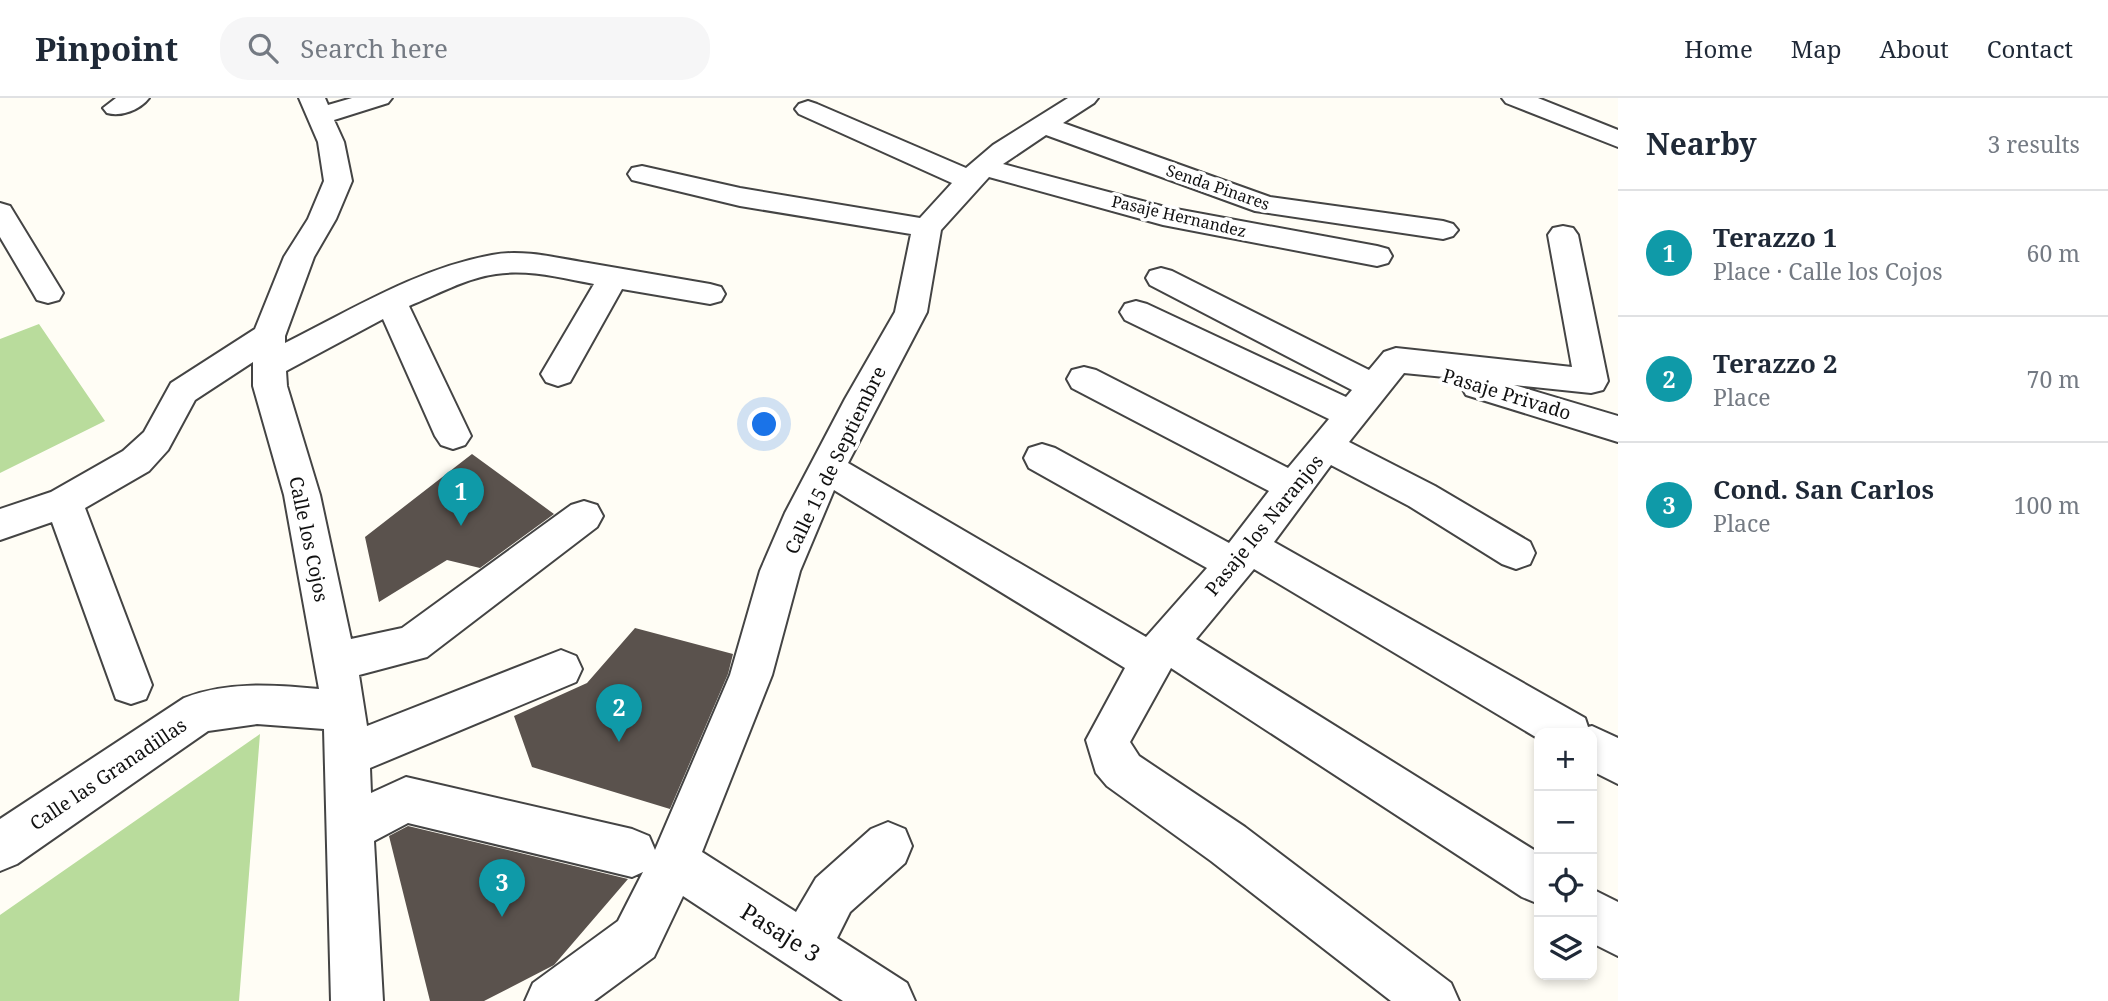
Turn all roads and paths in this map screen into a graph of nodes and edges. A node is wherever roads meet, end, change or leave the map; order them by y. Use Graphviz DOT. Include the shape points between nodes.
graph roads {
  1 [pos="379,98"];
  2 [pos="1515,98"];
  3 [pos="316,107"];
  4 [pos="1061,107"];
  5 [pos="808,109"];
  6 [pos="1618,139"];
  7 [pos="642,174"];
  8 [pos="976,174"];
  9 [pos="0,212"];
  10 [pos="927,228"];
  11 [pos="1443,230"];
  12 [pos="1563,235"];
  13 [pos="1377,256"];
  14 [pos="613,277"];
  15 [pos="1161,278"];
  16 [pos="48,293"];
  17 [pos="710,293"];
  18 [pos="390,302"];
  19 [pos="1136,312"];
  20 [pos="269,351"];
  21 [pos="558,374"];
  22 [pos="1084,379"];
  23 [pos="1374,388"];
  24 [pos="1618,429"];
  25 [pos="453,436"];
  26 [pos="1326,446"];
  27 [pos="1042,458"];
  28 [pos="827,468"];
  29 [pos="1293,487"];
  30 [pos="64,502"];
  31 [pos="584,516"];
  32 [pos="0,525"];
  33 [pos="1516,553"];
  34 [pos="1242,555"];
  35 [pos="1159,652"];
  36 [pos="335,662"];
  37 [pos="561,670"];
  38 [pos="131,685"];
  39 [pos="345,711"];
  40 [pos="1560,728"];
  41 [pos="1597,750"];
  42 [pos="347,756"];
  43 [pos="1618,762"];
  44 [pos="350,828"];
  45 [pos="888,846"];
  46 [pos="0,847"];
  47 [pos="653,858"];
  48 [pos="1534,877"];
  49 [pos="1597,917"];
  50 [pos="1618,931"];
  51 [pos="805,946"];
  52 [pos="357,1001"];
  53 [pos="551,1001"];
  54 [pos="889,1001"];
  55 [pos="1433,1001"];
  1 -- 3 [label="street"];
  2 -- 6 [label="street"];
  3 -- 20 [label="street, Calle los Cojos" via="331,142 338,181 299,257"];
  4 -- 8 [label="street"];
  4 -- 11 [label="street, Senda Pinares" via="1265,205"];
  5 -- 8 [label="street, Pasaje Hernandez"];
  7 -- 10 [label="street" via="731,195"];
  8 -- 10 [label="street"];
  8 -- 13 [label="street, Pasaje Hernandez" via="1163,216"];
  9 -- 16 [label="street"];
  10 -- 28 [label="street, Calle 15 de Septiembre" via="911,312"];
  12 -- 23 [label="street" via="1591,381"];
  14 -- 17 [label="street"];
  14 -- 18 [label="street" via="536,264 494,264"];
  14 -- 21 [label="street"];
  15 -- 23 [label="street"];
  18 -- 20 [label="street"];
  18 -- 25 [label="street"];
  19 -- 23 [label="street"];
  20 -- 30 [label="street" via="183,392 156,441 136,461"];
  20 -- 36 [label="street, Calle los Cojos" via="270,386 302,495"];
  22 -- 29 [label="street"];
  23 -- 24 [label="street, Pasaje Privado"];
  23 -- 26 [label="street, Pasaje los Naranjos"];
  26 -- 29 [label="street, Pasaje los Naranjos"];
  26 -- 33 [label="street" via="1422,496"];
  27 -- 34 [label="street"];
  28 -- 35 [label="street"];
  28 -- 47 [label="street, Calle 15 de Septiembre" via="780,571 751,675"];
  29 -- 34 [label="street, Pasaje los Naranjos"];
  30 -- 32 [label="street"];
  30 -- 38 [label="street"];
  31 -- 36 [label="street" via="412,644"];
  34 -- 35 [label="street, Pasaje los Naranjos"];
  34 -- 40 [label="street"];
  35 -- 48 [label="street"];
  35 -- 55 [label="street, Pasaje los Naranjos" via="1108,740 1112,758 1123,771 1228,844"];
  36 -- 39 [label="street, Calle los Cojos"];
  37 -- 42 [label="street"];
  39 -- 42 [label="street, Calle los Cojos"];
  39 -- 46 [label="street, Calle las Granadillas" via="257,704 200,712"];
  41 -- 43 [label="street"];
  42 -- 44 [label="street, Calle los Cojos"];
  44 -- 47 [label="street" via="406,800"];
  44 -- 52 [label="street, Calle los Cojos"];
  45 -- 51 [label="street" via="833,895"];
  47 -- 51 [label="street, Pasaje 3"];
  47 -- 53 [label="street, Calle 15 de Septiembre" via="636,939"];
  49 -- 50 [label="street"];
  51 -- 54 [label="street, Pasaje 3"];
}
